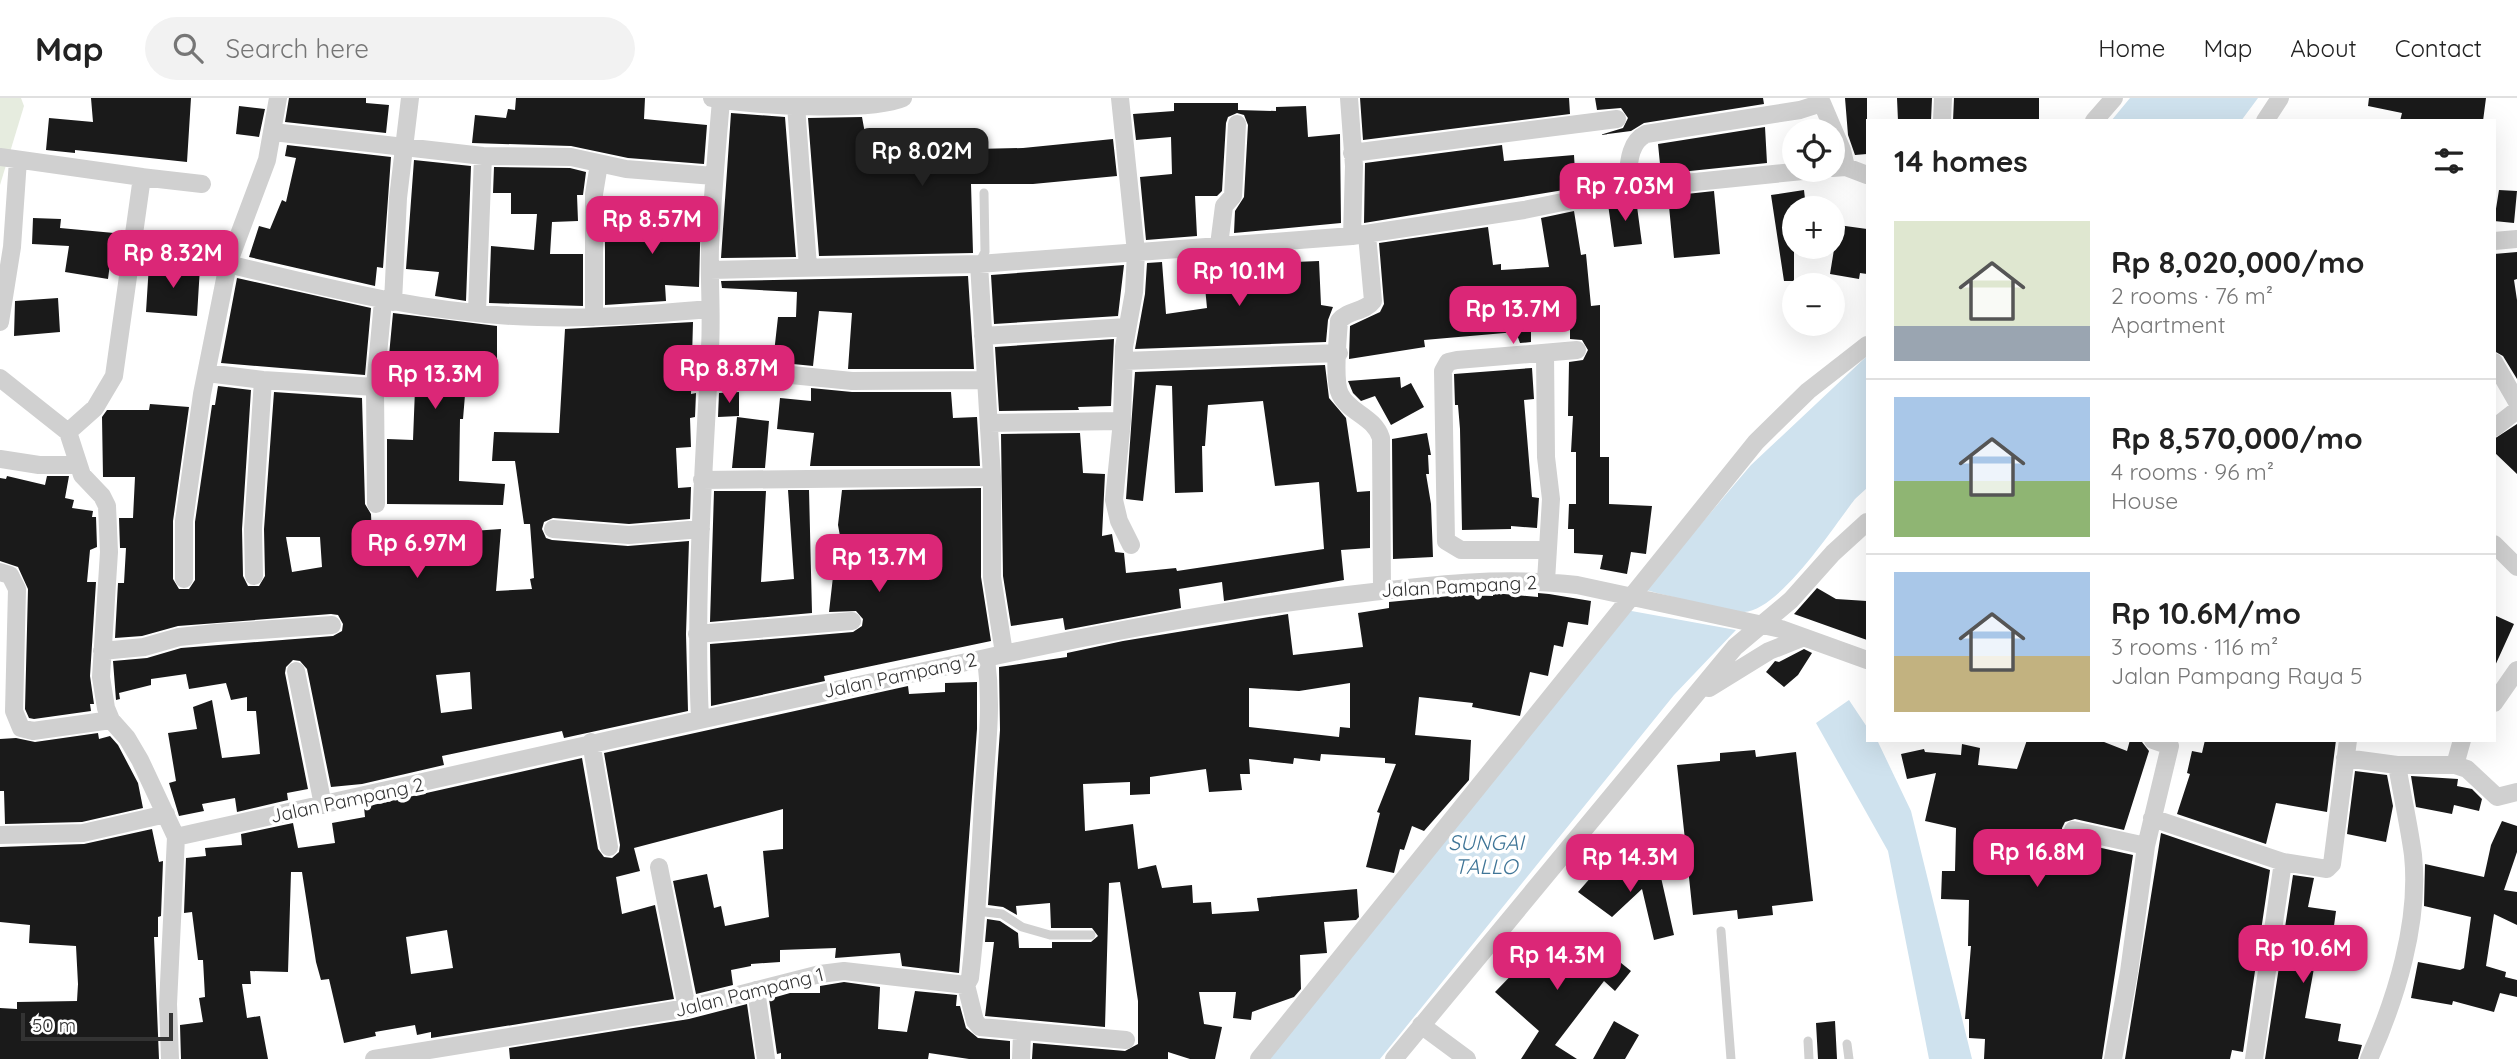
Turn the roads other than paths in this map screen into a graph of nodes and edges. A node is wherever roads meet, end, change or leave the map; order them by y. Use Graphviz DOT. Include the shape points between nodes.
graph roads {
  1 [pos="278,98"];
  2 [pos="410,98"];
  3 [pos="903,98"];
  4 [pos="1120,98"];
  5 [pos="1349,98"];
  6 [pos="1943,98"];
  7 [pos="2114,98"];
  8 [pos="2280,98"];
  9 [pos="716,99"];
  10 [pos="1821,101"];
  11 [pos="796,105"];
  12 [pos="1617,119"];
  13 [pos="1826,119"];
  14 [pos="1942,119"];
  15 [pos="2096,119"];
  16 [pos="2266,119"];
  17 [pos="1237,124"];
  18 [pos="274,132"];
  19 [pos="404,145"];
  20 [pos="1352,153"];
  21 [pos="483,156"];
  22 [pos="9,159"];
  23 [pos="599,164"];
  24 [pos="1845,169"];
  25 [pos="1782,173"];
  26 [pos="1866,175"];
  27 [pos="714,176"];
  28 [pos="141,177"];
  29 [pos="202,184"];
  30 [pos="1626,189"];
  31 [pos="984,192"];
  32 [pos="1360,235"];
  33 [pos="2517,239"];
  34 [pos="2496,241"];
  35 [pos="1219,246"];
  36 [pos="1136,252"];
  37 [pos="228,264"];
  38 [pos="979,264"];
  39 [pos="808,267"];
  40 [pos="710,270"];
  41 [pos="388,301"];
  42 [pos="709,309"];
  43 [pos="477,311"];
  44 [pos="594,317"];
  45 [pos="0,323"];
  46 [pos="1128,327"];
  47 [pos="983,336"];
  48 [pos="1866,346"];
  49 [pos="1577,350"];
  50 [pos="1339,352"];
  51 [pos="1545,353"];
  52 [pos="1124,361"];
  53 [pos="2496,365"];
  54 [pos="709,367"];
  55 [pos="207,373"];
  56 [pos="0,378"];
  57 [pos="263,380"];
  58 [pos="986,380"];
  59 [pos="375,387"];
  60 [pos="2517,402"];
  61 [pos="2517,410"];
  62 [pos="1122,421"];
  63 [pos="989,424"];
  64 [pos="2496,426"];
  65 [pos="68,432"];
  66 [pos="0,459"];
  67 [pos="77,465"];
  68 [pos="992,477"];
  69 [pos="702,480"];
  70 [pos="376,504"];
  71 [pos="1866,523"];
  72 [pos="553,529"];
  73 [pos="701,529"];
  74 [pos="1131,545"];
  75 [pos="2496,546"];
  76 [pos="1546,551"];
  77 [pos="2517,566"];
  78 [pos="0,572"];
  79 [pos="254,576"];
  80 [pos="184,579"];
  81 [pos="1546,581"];
  82 [pos="1382,590"];
  83 [pos="1636,598"];
  84 [pos="852,621"];
  85 [pos="1759,624"];
  86 [pos="332,625"];
  87 [pos="697,634"];
  88 [pos="1802,638"];
  89 [pos="102,651"];
  90 [pos="1004,653"];
  91 [pos="986,658"];
  92 [pos="1866,660"];
  93 [pos="2517,670"];
  94 [pos="296,671"];
  95 [pos="1694,698"];
  96 [pos="2496,700"];
  97 [pos="700,719"];
  98 [pos="111,720"];
  99 [pos="2165,742"];
  100 [pos="2461,742"];
  101 [pos="591,743"];
  102 [pos="2346,749"];
  103 [pos="2397,765"];
  104 [pos="2455,765"];
  105 [pos="2517,792"];
  106 [pos="323,805"];
  107 [pos="166,814"];
  108 [pos="2152,818"];
  109 [pos="2073,830"];
  110 [pos="0,835"];
  111 [pos="176,837"];
  112 [pos="609,846"];
  113 [pos="2146,846"];
  114 [pos="2283,862"];
  115 [pos="659,867"];
  116 [pos="977,911"];
  117 [pos="1721,932"];
  118 [pos="1091,935"];
  119 [pos="966,985"];
  120 [pos="756,990"];
  121 [pos="688,1009"];
  122 [pos="1420,1025"];
  123 [pos="1022,1032"];
  124 [pos="1126,1040"];
  125 [pos="1808,1041"];
  126 [pos="1847,1044"];
  127 [pos="170,1059"];
  128 [pos="374,1059"];
  129 [pos="766,1059"];
  130 [pos="1021,1059"];
  131 [pos="1259,1059"];
  132 [pos="1394,1059"];
  133 [pos="1466,1059"];
  134 [pos="1731,1059"];
  135 [pos="1809,1059"];
  136 [pos="1849,1059"];
  137 [pos="2113,1059"];
  138 [pos="2254,1059"];
  139 [pos="2369,1059"];
  1 -- 18 [label="street"];
  2 -- 19 [label="street"];
  3 -- 11 [label="street" via="871,104"];
  4 -- 36 [label="street"];
  5 -- 20 [label="street"];
  6 -- 14 [label="street"];
  7 -- 15 [label="street"];
  8 -- 16 [label="street"];
  9 -- 11 [label="street"];
  9 -- 27 [label="street"];
  10 -- 13 [label="street"];
  10 -- 30 [label="street" via="1800,110 1646,134 1633,146"];
  11 -- 39 [label="street"];
  12 -- 20 [label="street"];
  17 -- 35 [label="street" via="1233,196 1224,206"];
  18 -- 19 [label="street"];
  18 -- 37 [label="street"];
  19 -- 21 [label="street"];
  19 -- 41 [label="street"];
  20 -- 32 [label="street"];
  21 -- 23 [label="street" via="571,157"];
  21 -- 43 [label="street"];
  22 -- 28 [label="street"];
  22 -- 45 [label="street" via="12,247"];
  23 -- 27 [label="street"];
  23 -- 44 [label="street" via="594,194"];
  24 -- 26 [label="street"];
  25 -- 30 [label="street"];
  27 -- 40 [label="street"];
  28 -- 29 [label="street"];
  28 -- 65 [label="street" via="114,376 95,408"];
  30 -- 32 [label="street"];
  31 -- 38 [label="lane" via="985,252"];
  32 -- 35 [label="street"];
  32 -- 50 [label="street" via="1373,301 1339,321"];
  33 -- 34 [label="street"];
  35 -- 36 [label="street"];
  36 -- 38 [label="street"];
  36 -- 46 [label="street"];
  37 -- 41 [label="street"];
  37 -- 55 [label="street"];
  38 -- 39 [label="street"];
  38 -- 47 [label="street"];
  39 -- 40 [label="street"];
  40 -- 42 [label="street"];
  41 -- 43 [label="street"];
  41 -- 59 [label="street"];
  42 -- 44 [label="street"];
  42 -- 54 [label="street"];
  43 -- 44 [label="street"];
  46 -- 47 [label="street"];
  46 -- 52 [label="street"];
  47 -- 58 [label="street"];
  48 -- 83 [label="street" via="1808,391 1756,442"];
  49 -- 51 [label="street"];
  50 -- 52 [label="street"];
  50 -- 82 [label="street" via="1340,394 1378,428 1381,438"];
  51 -- 76 [label="street" via="1551,499"];
  51 -- 76 [label="street" via="1457,360 1444,367 1444,536 1461,550"];
  52 -- 62 [label="street"];
  53 -- 60 [label="street"];
  54 -- 58 [label="street" via="852,382"];
  54 -- 69 [label="street"];
  55 -- 57 [label="street"];
  55 -- 80 [label="street" via="184,522"];
  56 -- 65 [label="street"];
  57 -- 59 [label="street"];
  57 -- 79 [label="street"];
  58 -- 63 [label="street"];
  59 -- 70 [label="street"];
  61 -- 64 [label="street"];
  62 -- 63 [label="street"];
  62 -- 74 [label="street" via="1114,500"];
  63 -- 68 [label="street"];
  65 -- 67 [label="street"];
  66 -- 67 [label="street"];
  67 -- 89 [label="street" via="102,496 109,516"];
  68 -- 69 [label="street"];
  68 -- 90 [label="street" via="992,577"];
  69 -- 73 [label="street"];
  71 -- 85 [label="street" via="1791,600"];
  72 -- 73 [label="street" via="629,535"];
  73 -- 87 [label="street"];
  75 -- 77 [label="street"];
  76 -- 81 [label="street"];
  78 -- 98 [label="street" via="10,575 16,589 14,711 21,728 33,732"];
  81 -- 82 [label="street, Jalan Pampang 2"];
  81 -- 83 [label="street, Jalan Pampang 2"];
  82 -- 90 [label="street, Jalan Pampang 2" via="1175,620"];
  83 -- 85 [label="street, Jalan Pampang 2"];
  83 -- 131 [label="street"];
  84 -- 87 [label="street"];
  85 -- 88 [label="street, Jalan Pampang 2"];
  85 -- 95 [label="street"];
  86 -- 89 [label="street" via="179,637 144,647"];
  87 -- 97 [label="street"];
  88 -- 92 [label="street, Jalan Pampang 2"];
  88 -- 95 [label="street" via="1769,651"];
  89 -- 98 [label="street" via="103,694"];
  90 -- 91 [label="street, Jalan Pampang 2"];
  91 -- 97 [label="street, Jalan Pampang 2"];
  91 -- 116 [label="street" via="991,732"];
  93 -- 96 [label="street"];
  94 -- 106 [label="street"];
  95 -- 122 [label="street"];
  97 -- 101 [label="street, Jalan Pampang 2"];
  98 -- 107 [label="street" via="127,738"];
  99 -- 108 [label="street"];
  100 -- 104 [label="street"];
  101 -- 106 [label="street, Jalan Pampang 2"];
  101 -- 112 [label="street"];
  102 -- 103 [label="street"];
  102 -- 114 [label="street" via="2330,867"];
  103 -- 104 [label="street"];
  103 -- 139 [label="street" via="2413,855 2411,909 2394,990"];
  104 -- 105 [label="street" via="2467,769 2497,797"];
  106 -- 111 [label="street, Jalan Pampang 2"];
  107 -- 110 [label="street" via="83,833"];
  107 -- 111 [label="street"];
  108 -- 113 [label="street"];
  108 -- 114 [label="street"];
  109 -- 113 [label="street"];
  111 -- 127 [label="street"];
  113 -- 137 [label="street"];
  114 -- 138 [label="street"];
  115 -- 121 [label="street"];
  116 -- 118 [label="lane" via="1002,914 1041,933"];
  116 -- 119 [label="street"];
  117 -- 134 [label="lane"];
  119 -- 120 [label="street, Jalan Pampang 1" via="844,971"];
  119 -- 123 [label="street" via="978,1026"];
  120 -- 121 [label="street, Jalan Pampang 1"];
  120 -- 129 [label="street"];
  121 -- 128 [label="street, Jalan Pampang 1"];
  122 -- 132 [label="street"];
  122 -- 133 [label="street"];
  123 -- 124 [label="street"];
  123 -- 130 [label="street"];
  125 -- 135 [label="lane"];
  126 -- 136 [label="lane"];
}
